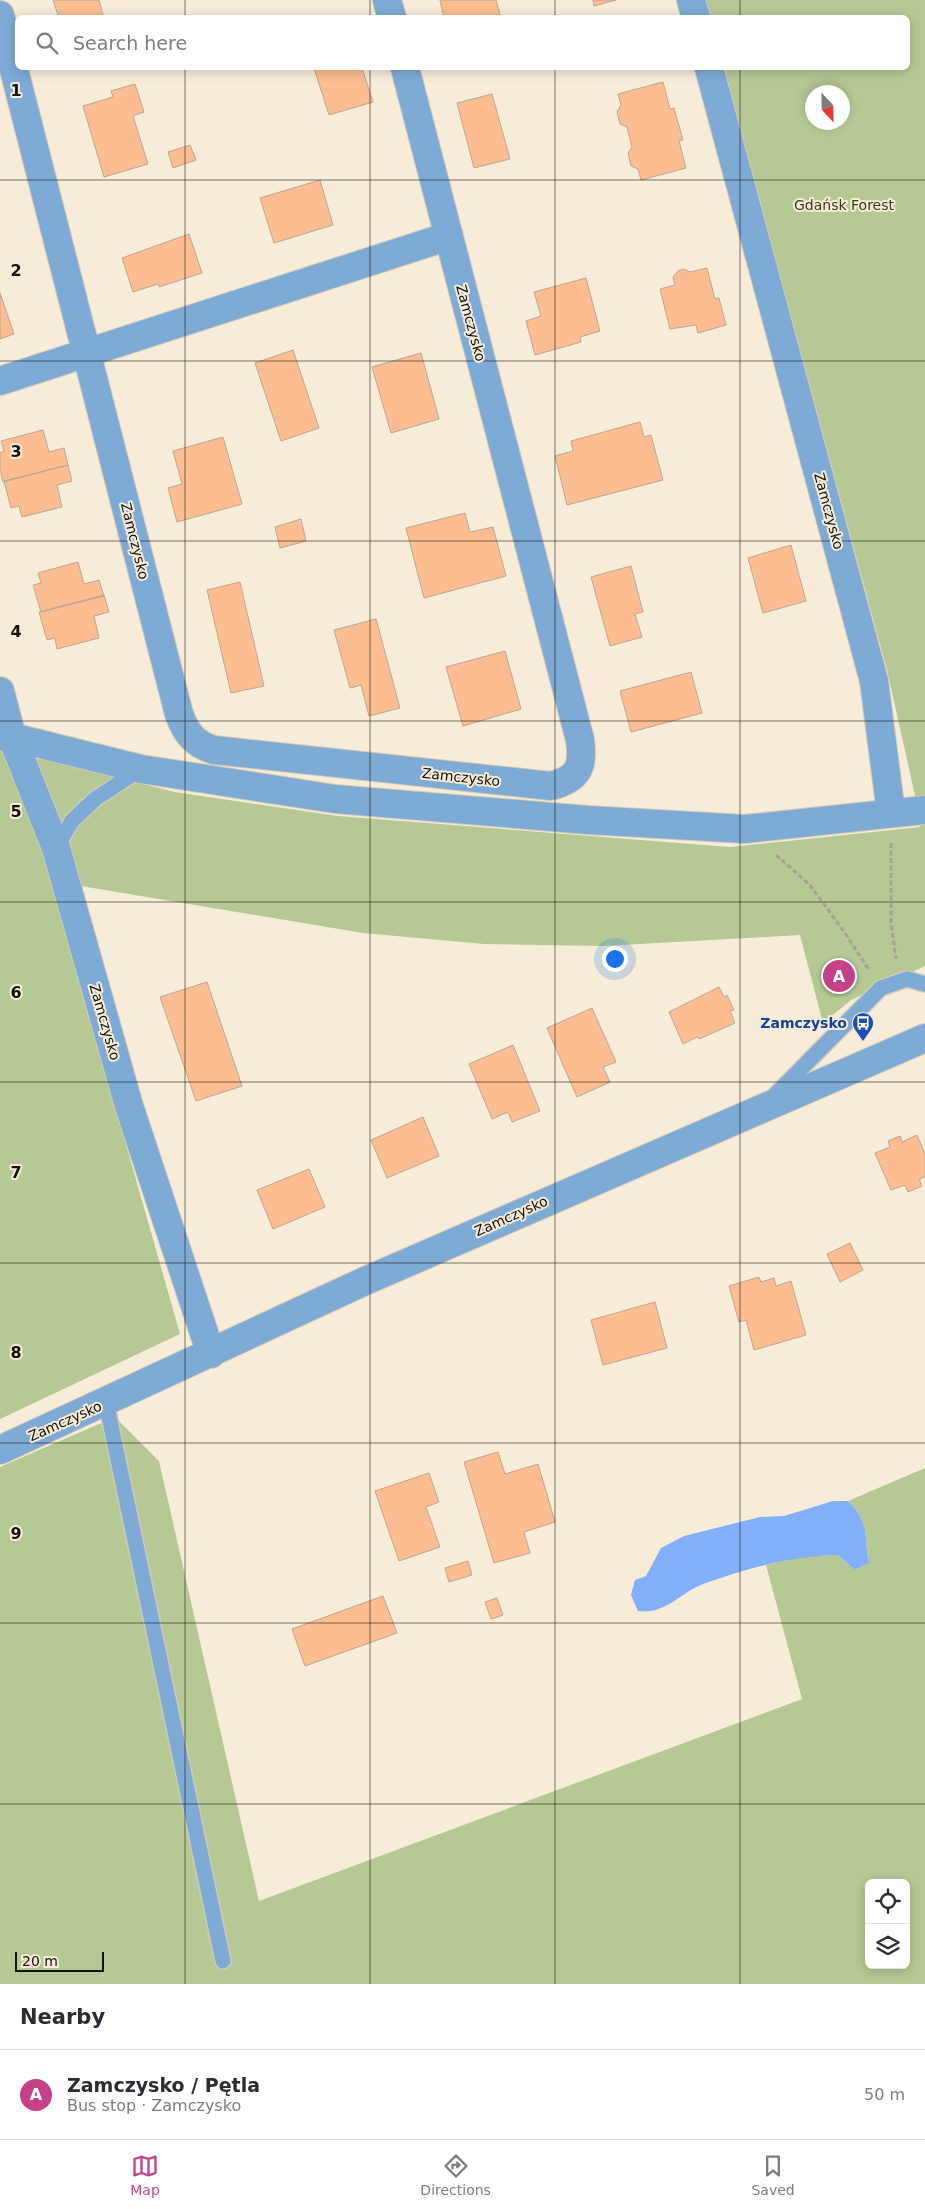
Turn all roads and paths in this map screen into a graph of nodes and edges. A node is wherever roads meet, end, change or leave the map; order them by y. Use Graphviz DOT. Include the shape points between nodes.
graph roads {
  1 [pos="387,0"];
  2 [pos="691,0"];
  3 [pos="0,15"];
  4 [pos="391,15"];
  5 [pos="695,15"];
  6 [pos="406,70"];
  7 [pos="710,70"];
  8 [pos="449,236"];
  9 [pos="86,353"];
  10 [pos="0,381"];
  11 [pos="0,691"];
  12 [pos="6,736"];
  13 [pos="141,769"];
  14 [pos="925,810"];
  15 [pos="891,813"];
  16 [pos="745,829"];
  17 [pos="56,848"];
  18 [pos="898,982"];
  19 [pos="925,984"];
  20 [pos="881,988"];
  21 [pos="925,1038"];
  22 [pos="761,1109"];
  23 [pos="210,1354"];
  24 [pos="106,1402"];
  25 [pos="0,1450"];
  26 [pos="223,1961"];
  1 -- 4 [label="street"];
  2 -- 5 [label="street"];
  3 -- 9 [label="street, Zamczysko"];
  6 -- 8 [label="street, Zamczysko"];
  7 -- 15 [label="street, Zamczysko" via="874,681"];
  8 -- 9 [label="street"];
  8 -- 9 [label="street, Zamczysko" via="580,740 582,757 578,770 560,784 542,786 214,750 194,741 179,714"];
  9 -- 10 [label="street"];
  11 -- 12 [label="street, Zamczysko"];
  12 -- 13 [label="street"];
  12 -- 17 [label="street, Zamczysko"];
  13 -- 16 [label="street" via="334,799"];
  13 -- 17 [label="lane" via="95,799 72,821"];
  14 -- 15 [label="street"];
  15 -- 16 [label="street"];
  15 -- 18 [label="path" via="892,922"];
  16 -- 20 [label="path" via="810,885"];
  17 -- 23 [label="street, Zamczysko" via="129,1106"];
  18 -- 19 [label="lane" via="907,979"];
  18 -- 20 [label="lane"];
  20 -- 22 [label="lane"];
  21 -- 22 [label="street, Zamczysko"];
  22 -- 23 [label="street, Zamczysko" via="366,1281"];
  23 -- 24 [label="street, Zamczysko"];
  24 -- 25 [label="street, Zamczysko"];
  24 -- 26 [label="lane"];
}
